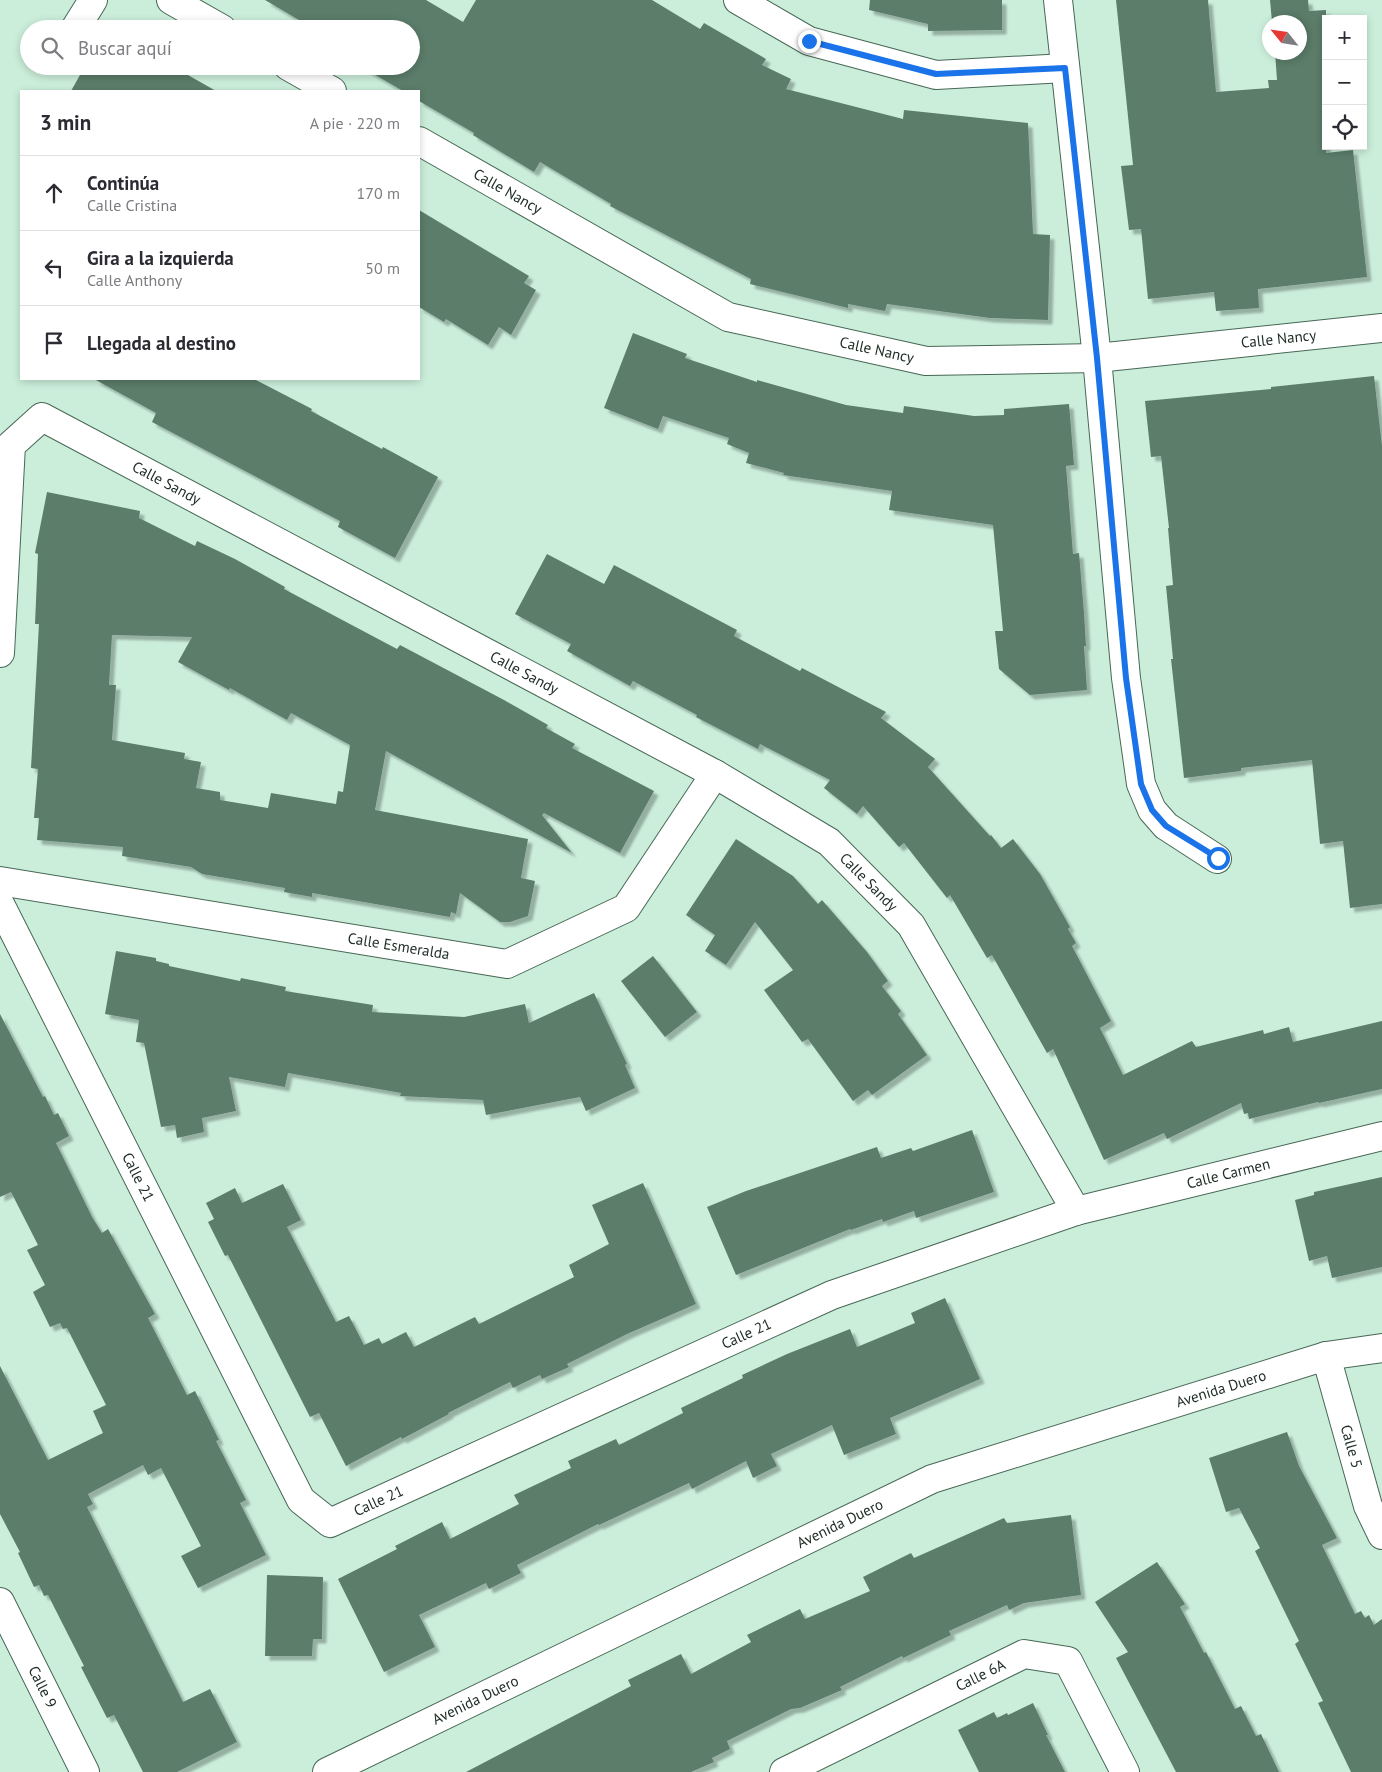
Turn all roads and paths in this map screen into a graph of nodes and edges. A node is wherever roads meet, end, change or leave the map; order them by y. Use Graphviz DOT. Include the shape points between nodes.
graph roads {
  1 [pos="92,0"];
  2 [pos="171,0"];
  3 [pos="738,0"];
  4 [pos="1058,0"];
  5 [pos="80,20"];
  6 [pos="206,20"];
  7 [pos="1065,68"];
  8 [pos="304,75"];
  9 [pos="330,90"];
  10 [pos="420,142"];
  11 [pos="1382,328"];
  12 [pos="1097,358"];
  13 [pos="0,653"];
  14 [pos="714,774"];
  15 [pos="1218,858"];
  16 [pos="0,881"];
  17 [pos="0,904"];
  18 [pos="1382,1136"];
  19 [pos="1076,1211"];
  20 [pos="1382,1348"];
  21 [pos="1326,1356"];
  22 [pos="1382,1535"];
  23 [pos="0,1602"];
  24 [pos="85,1772"];
  25 [pos="327,1772"];
  26 [pos="786,1772"];
  27 [pos="1124,1772"];
  1 -- 5 [label="street"];
  2 -- 6 [label="street"];
  3 -- 7 [label="street" via="809,41 936,74"];
  4 -- 7 [label="street"];
  7 -- 12 [label="street"];
  8 -- 9 [label="street"];
  10 -- 12 [label="street, Calle Nancy" via="728,317 926,361"];
  11 -- 12 [label="street, Calle Nancy"];
  12 -- 15 [label="street" via="1126,678 1141,784 1152,810 1166,826"];
  13 -- 14 [label="street, Calle Sandy" via="12,445 42,417"];
  14 -- 16 [label="street, Calle Esmeralda" via="626,908 507,964"];
  14 -- 19 [label="street, Calle Sandy" via="829,842 911,925"];
  17 -- 19 [label="street, Calle 21" via="301,1500 330,1522 832,1296"];
  18 -- 19 [label="street, Calle Carmen"];
  20 -- 21 [label="street, Avenida Duero"];
  21 -- 22 [label="street, Calle 5" via="1368,1506"];
  21 -- 25 [label="street, Avenida Duero" via="932,1479"];
  23 -- 24 [label="street, Calle 9"];
  26 -- 27 [label="street, Calle 6A" via="1024,1654 1068,1661"];
}
